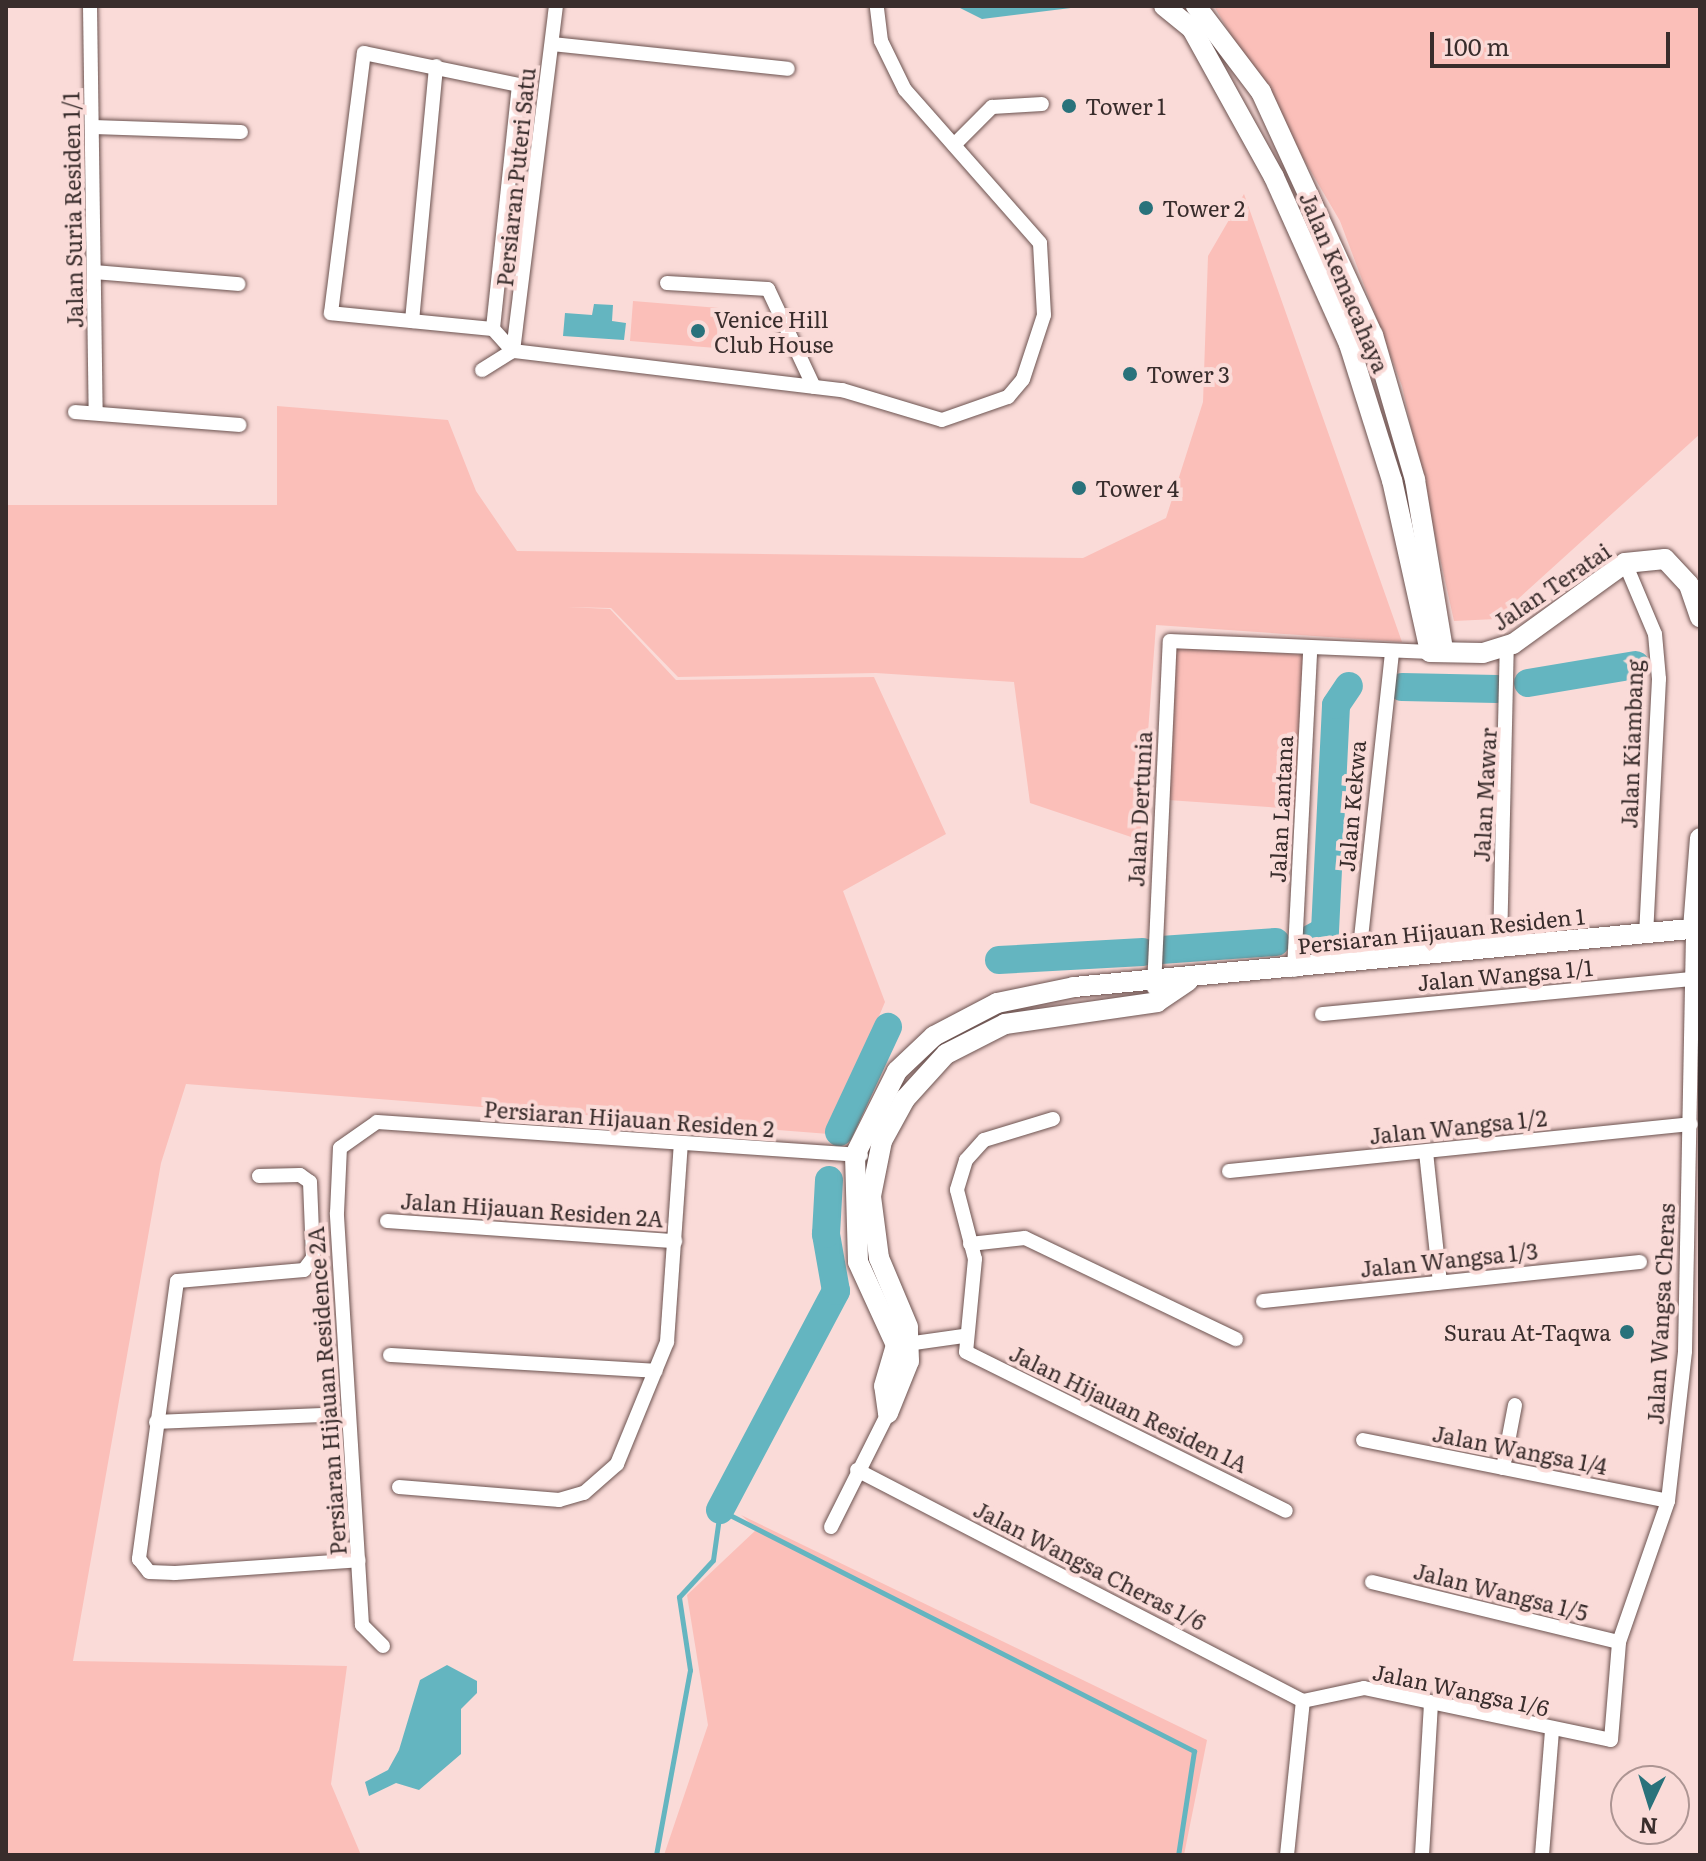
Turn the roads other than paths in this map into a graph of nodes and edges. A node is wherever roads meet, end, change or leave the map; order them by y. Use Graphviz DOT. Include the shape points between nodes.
graph roads {
  1 [pos="90,6"];
  2 [pos="556,6"];
  3 [pos="877,6"];
  4 [pos="1164,6"];
  5 [pos="1196,6"];
  6 [pos="552,44"];
  7 [pos="436,66"];
  8 [pos="788,69"];
  9 [pos="1042,104"];
  10 [pos="93,127"];
  11 [pos="241,132"];
  12 [pos="954,145"];
  13 [pos="95,272"];
  14 [pos="667,283"];
  15 [pos="238,284"];
  16 [pos="412,321"];
  17 [pos="493,329"];
  18 [pos="513,351"];
  19 [pos="482,370"];
  20 [pos="814,387"];
  21 [pos="75,412"];
  22 [pos="96,413"];
  23 [pos="239,425"];
  24 [pos="1625,563"];
  25 [pos="1700,615"];
  26 [pos="1507,647"];
  27 [pos="1310,650"];
  28 [pos="1437,653"];
  29 [pos="1392,654"];
  30 [pos="1700,838"];
  31 [pos="1697,929"];
  32 [pos="1646,933"];
  33 [pos="1500,946"];
  34 [pos="1364,963"];
  35 [pos="1294,970"];
  36 [pos="1692,979"];
  37 [pos="1152,980"];
  38 [pos="1188,981"];
  39 [pos="1157,1002"];
  40 [pos="997,1003"];
  41 [pos="1322,1014"];
  42 [pos="1005,1024"];
  43 [pos="1053,1119"];
  44 [pos="1691,1124"];
  45 [pos="356,1132"];
  46 [pos="681,1144"];
  47 [pos="1426,1152"];
  48 [pos="855,1155"];
  49 [pos="878,1156"];
  50 [pos="1229,1171"];
  51 [pos="259,1176"];
  52 [pos="387,1221"];
  53 [pos="675,1241"];
  54 [pos="970,1244"];
  55 [pos="1640,1262"];
  56 [pos="1440,1282"];
  57 [pos="1263,1301"];
  58 [pos="963,1336"];
  59 [pos="1236,1339"];
  60 [pos="903,1345"];
  61 [pos="1692,1351"];
  62 [pos="390,1355"];
  63 [pos="656,1371"];
  64 [pos="1515,1405"];
  65 [pos="888,1413"];
  66 [pos="321,1415"];
  67 [pos="156,1422"];
  68 [pos="1363,1440"];
  69 [pos="1503,1468"];
  70 [pos="857,1470"];
  71 [pos="399,1487"];
  72 [pos="1668,1501"];
  73 [pos="1286,1511"];
  74 [pos="831,1527"];
  75 [pos="359,1560"];
  76 [pos="1372,1582"];
  77 [pos="1619,1642"];
  78 [pos="383,1646"];
  79 [pos="1303,1701"];
  80 [pos="1431,1703"];
  81 [pos="1552,1732"];
  82 [pos="1611,1740"];
  83 [pos="1287,1855"];
  84 [pos="1422,1855"];
  85 [pos="1542,1855"];
  1 -- 10 [label="street, Jalan Suria Residen 1/1"];
  2 -- 6 [label="street, Persiaran Puteri Satu"];
  3 -- 12 [label="street" via="881,41 905,90"];
  4 -- 28 [label="street, Jalan Kemacahaya" via="1192,29 1274,177 1349,344 1392,480"];
  5 -- 28 [label="street, Jalan Kemacahaya" via="1261,92 1373,335 1415,480"];
  6 -- 8 [label="street"];
  6 -- 18 [label="street, Persiaran Puteri Satu"];
  7 -- 16 [label="street"];
  7 -- 16 [label="street" via="364,53 331,313"];
  7 -- 17 [label="street" via="513,81 521,91"];
  9 -- 12 [label="street" via="992,107"];
  10 -- 11 [label="street"];
  10 -- 13 [label="street, Jalan Suria Residen 1/1"];
  12 -- 20 [label="street" via="1040,243 1044,315 1023,379 977,414 942,420"];
  13 -- 15 [label="street"];
  13 -- 22 [label="street, Jalan Suria Residen 1/1"];
  14 -- 20 [label="street" via="768,289"];
  16 -- 17 [label="street"];
  17 -- 18 [label="street"];
  18 -- 19 [label="street"];
  18 -- 20 [label="street"];
  21 -- 22 [label="street"];
  22 -- 23 [label="street"];
  24 -- 25 [label="street, Jalan Teratai" via="1665,559 1689,585"];
  24 -- 26 [label="street, Jalan Teratai"];
  24 -- 32 [label="street, Jalan Kiambang" via="1655,634 1659,679"];
  26 -- 28 [label="street, Jalan Teratai"];
  26 -- 33 [label="street, Jalan Mawar"];
  27 -- 29 [label="street"];
  27 -- 35 [label="street, Jalan Lantana"];
  27 -- 37 [label="street, Jalan Dertunia" via="1170,641"];
  28 -- 29 [label="street"];
  29 -- 34 [label="street, Jalan Kekwa" via="1361,938"];
  30 -- 31 [label="street"];
  31 -- 32 [label="street, Persiaran Hijauan Residen 1"];
  31 -- 36 [label="street, Jalan Wangsa Cheras"];
  32 -- 33 [label="street, Persiaran Hijauan Residen 1"];
  33 -- 34 [label="street, Persiaran Hijauan Residen 1"];
  34 -- 35 [label="street, Persiaran Hijauan Residen 1"];
  35 -- 38 [label="street, Persiaran Hijauan Residen 1"];
  36 -- 41 [label="street, Jalan Wangsa 1/1"];
  36 -- 44 [label="street, Jalan Wangsa Cheras"];
  37 -- 38 [label="street, Persiaran Hijauan Residen 1"];
  37 -- 39 [label="street, Jalan Dertunia"];
  37 -- 40 [label="street, Persiaran Hijauan Residen 1"];
  38 -- 39 [label="street, Persiaran Hijauan Residen 1"];
  39 -- 42 [label="street, Persiaran Hijauan Residen 1"];
  40 -- 42 [label="street"];
  40 -- 48 [label="street, Persiaran Hijauan Residen 1" via="912,1053 884,1091"];
  42 -- 49 [label="street, Persiaran Hijauan Residen 1" via="930,1069 905,1099"];
  43 -- 54 [label="street" via="984,1140 966,1160 957,1190"];
  44 -- 47 [label="street, Jalan Wangsa 1/2"];
  44 -- 61 [label="street, Jalan Wangsa Cheras"];
  45 -- 46 [label="street, Persiaran Hijauan Residen 2" via="377,1122"];
  45 -- 75 [label="street, Persiaran Hijauan Residence 2A" via="336,1163"];
  46 -- 48 [label="street, Persiaran Hijauan Residen 2"];
  46 -- 53 [label="street, Jalan Hijauan Residen 2A"];
  47 -- 50 [label="street, Jalan Wangsa 1/2"];
  47 -- 56 [label="street"];
  48 -- 49 [label="street, Persiaran Hijauan Residen 2"];
  48 -- 60 [label="street, Persiaran Hijauan Residen 1" via="858,1262"];
  49 -- 60 [label="street, Persiaran Hijauan Residen 1" via="871,1220"];
  51 -- 67 [label="street" via="300,1175 310,1182 313,1258 304,1270 177,1281"];
  52 -- 53 [label="street, Jalan Hijauan Residen 2A"];
  53 -- 63 [label="street, Jalan Hijauan Residen 2A" via="667,1342"];
  54 -- 58 [label="street" via="974,1266"];
  54 -- 59 [label="street" via="1025,1238"];
  55 -- 56 [label="street, Jalan Wangsa 1/3"];
  56 -- 57 [label="street, Jalan Wangsa 1/3"];
  58 -- 60 [label="street"];
  58 -- 73 [label="street, Jalan Hijauan Residen 1A" via="966,1352"];
  60 -- 65 [label="street"];
  61 -- 72 [label="street, Jalan Wangsa Cheras"];
  62 -- 63 [label="street"];
  63 -- 71 [label="street, Jalan Hijauan Residen 2A" via="617,1464 584,1493 559,1500"];
  64 -- 69 [label="street"];
  65 -- 70 [label="street"];
  66 -- 67 [label="street"];
  67 -- 75 [label="street" via="139,1559 149,1572"];
  68 -- 69 [label="street, Jalan Wangsa 1/4"];
  69 -- 72 [label="street, Jalan Wangsa 1/4"];
  70 -- 74 [label="street"];
  70 -- 79 [label="street, Jalan Wangsa Cheras 1/6"];
  72 -- 77 [label="street, Jalan Wangsa Cheras"];
  75 -- 78 [label="street, Persiaran Hijauan Residence 2A" via="362,1625"];
  76 -- 77 [label="street, Jalan Wangsa 1/5"];
  77 -- 82 [label="street, Jalan Wangsa Cheras"];
  79 -- 80 [label="street, Jalan Wangsa 1/6" via="1364,1688"];
  79 -- 83 [label="street"];
  80 -- 81 [label="street, Jalan Wangsa 1/6"];
  80 -- 84 [label="street"];
  81 -- 82 [label="street, Jalan Wangsa 1/6"];
  81 -- 85 [label="street"];
}
